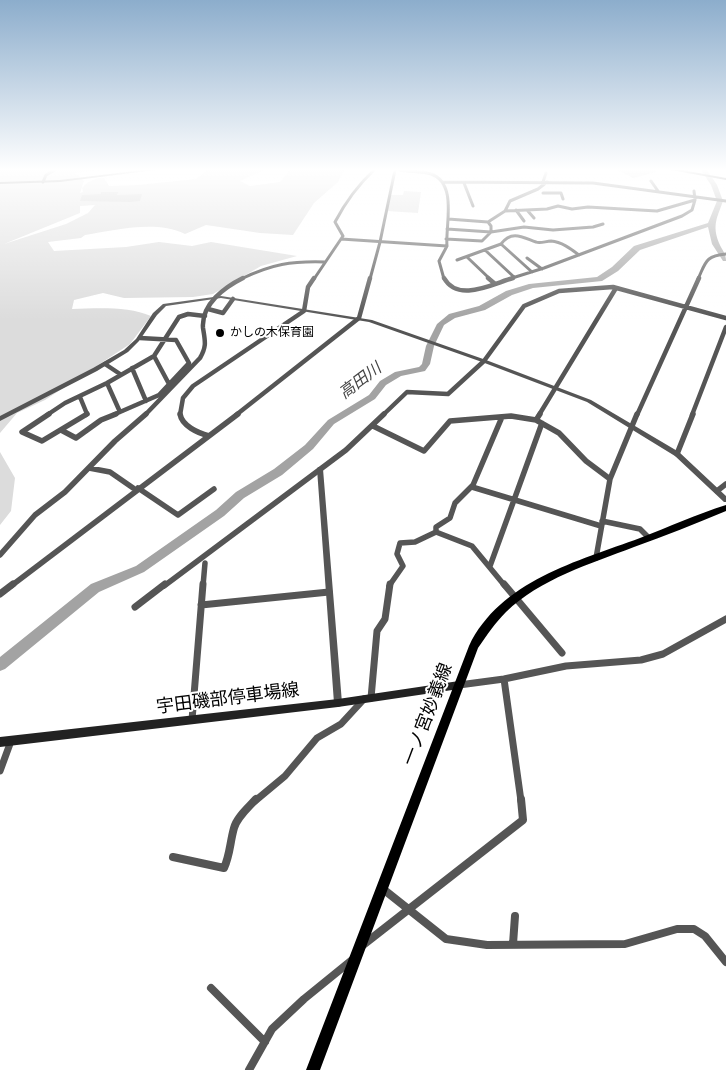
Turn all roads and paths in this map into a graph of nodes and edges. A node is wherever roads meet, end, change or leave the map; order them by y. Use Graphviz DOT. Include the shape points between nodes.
graph roads {
  1 [pos="448,219"];
  2 [pos="336,220"];
  3 [pos="385,220"];
  4 [pos="460,220"];
  5 [pos="491,220"];
  6 [pos="670,220"];
  7 [pos="488,222"];
  8 [pos="517,222"];
  9 [pos="603,224"];
  10 [pos="522,228"];
  11 [pos="447,229"];
  12 [pos="491,232"];
  13 [pos="341,239"];
  14 [pos="446,239"];
  15 [pos="380,242"];
  16 [pos="501,244"];
  17 [pos="447,246"];
  18 [pos="485,250"];
  19 [pos="726,254"];
  20 [pos="579,256"];
  21 [pos="467,257"];
  22 [pos="527,258"];
  23 [pos="457,260"];
  24 [pos="326,262"];
  25 [pos="542,269"];
  26 [pos="532,272"];
  27 [pos="514,277"];
  28 [pos="494,283"];
  29 [pos="616,288"];
  30 [pos="215,297"];
  31 [pos="233,299"];
  32 [pos="686,307"];
  33 [pos="208,309"];
  34 [pos="304,311"];
  35 [pos="205,316"];
  36 [pos="359,318"];
  37 [pos="726,318"];
  38 [pos="726,327"];
  39 [pos="140,338"];
  40 [pos="164,339"];
  41 [pos="154,356"];
  42 [pos="484,361"];
  43 [pos="104,364"];
  44 [pos="132,368"];
  45 [pos="120,374"];
  46 [pos="106,383"];
  47 [pos="169,384"];
  48 [pos="556,388"];
  49 [pos="80,397"];
  50 [pos="146,401"];
  51 [pos="120,412"];
  52 [pos="87,414"];
  53 [pos="502,417"];
  54 [pos="0,419"];
  55 [pos="539,422"];
  56 [pos="94,425"];
  57 [pos="373,426"];
  58 [pos="631,427"];
  59 [pos="61,430"];
  60 [pos="209,436"];
  61 [pos="677,454"];
  62 [pos="89,468"];
  63 [pos="320,469"];
  64 [pos="610,479"];
  65 [pos="726,484"];
  66 [pos="472,487"];
  67 [pos="137,489"];
  68 [pos="214,489"];
  69 [pos="717,491"];
  70 [pos="514,500"];
  71 [pos="726,500"];
  72 [pos="726,508"];
  73 [pos="602,524"];
  74 [pos="436,532"];
  75 [pos="649,538"];
  76 [pos="0,555"];
  77 [pos="596,558"];
  78 [pos="205,563"];
  79 [pos="490,566"];
  80 [pos="329,592"];
  81 [pos="0,594"];
  82 [pos="516,597"];
  83 [pos="201,605"];
  84 [pos="135,607"];
  85 [pos="726,619"];
  86 [pos="562,653"];
  87 [pos="504,679"];
  88 [pos="459,685"];
  89 [pos="367,699"];
  90 [pos="338,703"];
  91 [pos="192,720"];
  92 [pos="11,741"];
  93 [pos="0,742"];
  94 [pos="0,771"];
  95 [pos="173,857"];
  96 [pos="383,889"];
  97 [pos="409,909"];
  98 [pos="515,916"];
  99 [pos="514,944"];
  100 [pos="360,951"];
  101 [pos="726,962"];
  102 [pos="211,988"];
  103 [pos="265,1042"];
  104 [pos="249,1070"];
  105 [pos="313,1070"];
  1 -- 11 [label="street"];
  2 -- 13 [label="street" via="343,236"];
  3 -- 15 [label="street"];
  4 -- 7 [label="street"];
  5 -- 7 [label="street"];
  6 -- 20 [label="street"];
  7 -- 12 [label="street"];
  8 -- 10 [label="street"];
  9 -- 10 [label="street" via="553,230"];
  10 -- 12 [label="street"];
  11 -- 12 [label="street"];
  11 -- 14 [label="street"];
  12 -- 14 [label="street" via="482,241"];
  13 -- 15 [label="street"];
  13 -- 24 [label="street"];
  14 -- 17 [label="street"];
  15 -- 17 [label="street"];
  15 -- 36 [label="street"];
  16 -- 18 [label="street"];
  16 -- 20 [label="street" via="506,238 516,236 525,236 538,243 556,240"];
  16 -- 26 [label="street"];
  17 -- 28 [label="street" via="439,261 442,279 448,285 469,291"];
  18 -- 21 [label="street"];
  18 -- 27 [label="street"];
  19 -- 32 [label="street" via="707,259"];
  20 -- 25 [label="street"];
  21 -- 23 [label="street"];
  21 -- 28 [label="street"];
  22 -- 25 [label="street"];
  24 -- 30 [label="street" via="290,262 277,266 237,281"];
  24 -- 34 [label="street" via="308,287"];
  25 -- 26 [label="street"];
  26 -- 27 [label="street"];
  27 -- 28 [label="street"];
  29 -- 32 [label="street"];
  29 -- 42 [label="street" via="559,291 524,306"];
  29 -- 48 [label="street"];
  30 -- 31 [label="street"];
  30 -- 33 [label="street"];
  30 -- 39 [label="street" via="158,308"];
  31 -- 33 [label="street" via="223,313"];
  31 -- 34 [label="street"];
  32 -- 37 [label="street"];
  32 -- 58 [label="street"];
  33 -- 35 [label="street"];
  34 -- 36 [label="street"];
  34 -- 60 [label="street" via="186,393 179,410 181,419 196,432"];
  35 -- 40 [label="street" via="179,317"];
  35 -- 62 [label="street" via="207,348 200,358"];
  36 -- 42 [label="street"];
  36 -- 60 [label="street"];
  38 -- 61 [label="street"];
  39 -- 40 [label="street"];
  39 -- 43 [label="street"];
  40 -- 41 [label="street"];
  40 -- 47 [label="street" via="176,340 189,363"];
  41 -- 44 [label="street"];
  41 -- 47 [label="street"];
  42 -- 48 [label="street"];
  42 -- 57 [label="street" via="448,394 407,392"];
  43 -- 45 [label="street"];
  43 -- 54 [label="street"];
  44 -- 45 [label="street"];
  44 -- 50 [label="street"];
  45 -- 46 [label="street"];
  46 -- 49 [label="street"];
  46 -- 51 [label="street"];
  47 -- 50 [label="street" via="159,395"];
  48 -- 55 [label="street"];
  48 -- 58 [label="street"];
  49 -- 52 [label="street"];
  49 -- 59 [label="street" via="65,403 22,432 42,441"];
  50 -- 51 [label="street"];
  51 -- 56 [label="street"];
  52 -- 56 [label="street"];
  52 -- 59 [label="street"];
  53 -- 55 [label="street"];
  53 -- 57 [label="street" via="450,421 424,451"];
  53 -- 66 [label="street"];
  55 -- 64 [label="street" via="559,433 586,461"];
  55 -- 70 [label="street"];
  56 -- 59 [label="street" via="76,438"];
  57 -- 63 [label="street"];
  58 -- 61 [label="street"];
  58 -- 64 [label="street"];
  60 -- 67 [label="street"];
  61 -- 69 [label="street"];
  62 -- 67 [label="street" via="110,472"];
  62 -- 76 [label="street" via="35,515"];
  63 -- 80 [label="street"];
  63 -- 84 [label="street"];
  64 -- 73 [label="street"];
  65 -- 69 [label="street"];
  66 -- 70 [label="street"];
  66 -- 74 [label="street" via="455,503 450,518 436,527"];
  67 -- 68 [label="street" via="178,515"];
  67 -- 81 [label="street"];
  69 -- 71 [label="street"];
  70 -- 73 [label="street"];
  70 -- 79 [label="street"];
  72 -- 75 [label="main road, 一ノ宮妙義線"];
  73 -- 75 [label="street" via="640,529"];
  73 -- 77 [label="street"];
  74 -- 79 [label="street" via="472,546"];
  74 -- 89 [label="street" via="415,542 400,543 397,554 403,566 389,586 385,618 377,631"];
  75 -- 77 [label="main road, 一ノ宮妙義線"];
  77 -- 82 [label="main road, 一ノ宮妙義線" via="541,582"];
  78 -- 83 [label="street"];
  79 -- 82 [label="street"];
  80 -- 83 [label="street"];
  80 -- 90 [label="street"];
  82 -- 86 [label="street"];
  82 -- 88 [label="main road, 一ノ宮妙義線" via="494,616 483,631"];
  83 -- 91 [label="street"];
  85 -- 87 [label="street" via="663,654 641,660 566,666"];
  87 -- 88 [label="street"];
  87 -- 97 [label="street" via="523,820"];
  88 -- 89 [label="main road, 宇田磯部停車場線"];
  88 -- 96 [label="main road, 一ノ宮妙義線"];
  89 -- 90 [label="main road, 宇田磯部停車場線"];
  89 -- 95 [label="street" via="341,724 317,738 285,776 242,814 234,827 224,868"];
  90 -- 91 [label="main road, 宇田磯部停車場線"];
  91 -- 92 [label="main road, 宇田磯部停車場線"];
  92 -- 93 [label="main road, 宇田磯部停車場線"];
  92 -- 94 [label="street"];
  96 -- 97 [label="street"];
  96 -- 100 [label="main road, 一ノ宮妙義線"];
  97 -- 99 [label="street" via="446,939 487,945"];
  97 -- 100 [label="street"];
  98 -- 99 [label="street"];
  99 -- 101 [label="street" via="625,944 677,929 694,928 705,936"];
  100 -- 103 [label="street" via="304,999 272,1030"];
  100 -- 105 [label="main road, 一ノ宮妙義線"];
  102 -- 103 [label="street"];
  103 -- 104 [label="street"];
}
